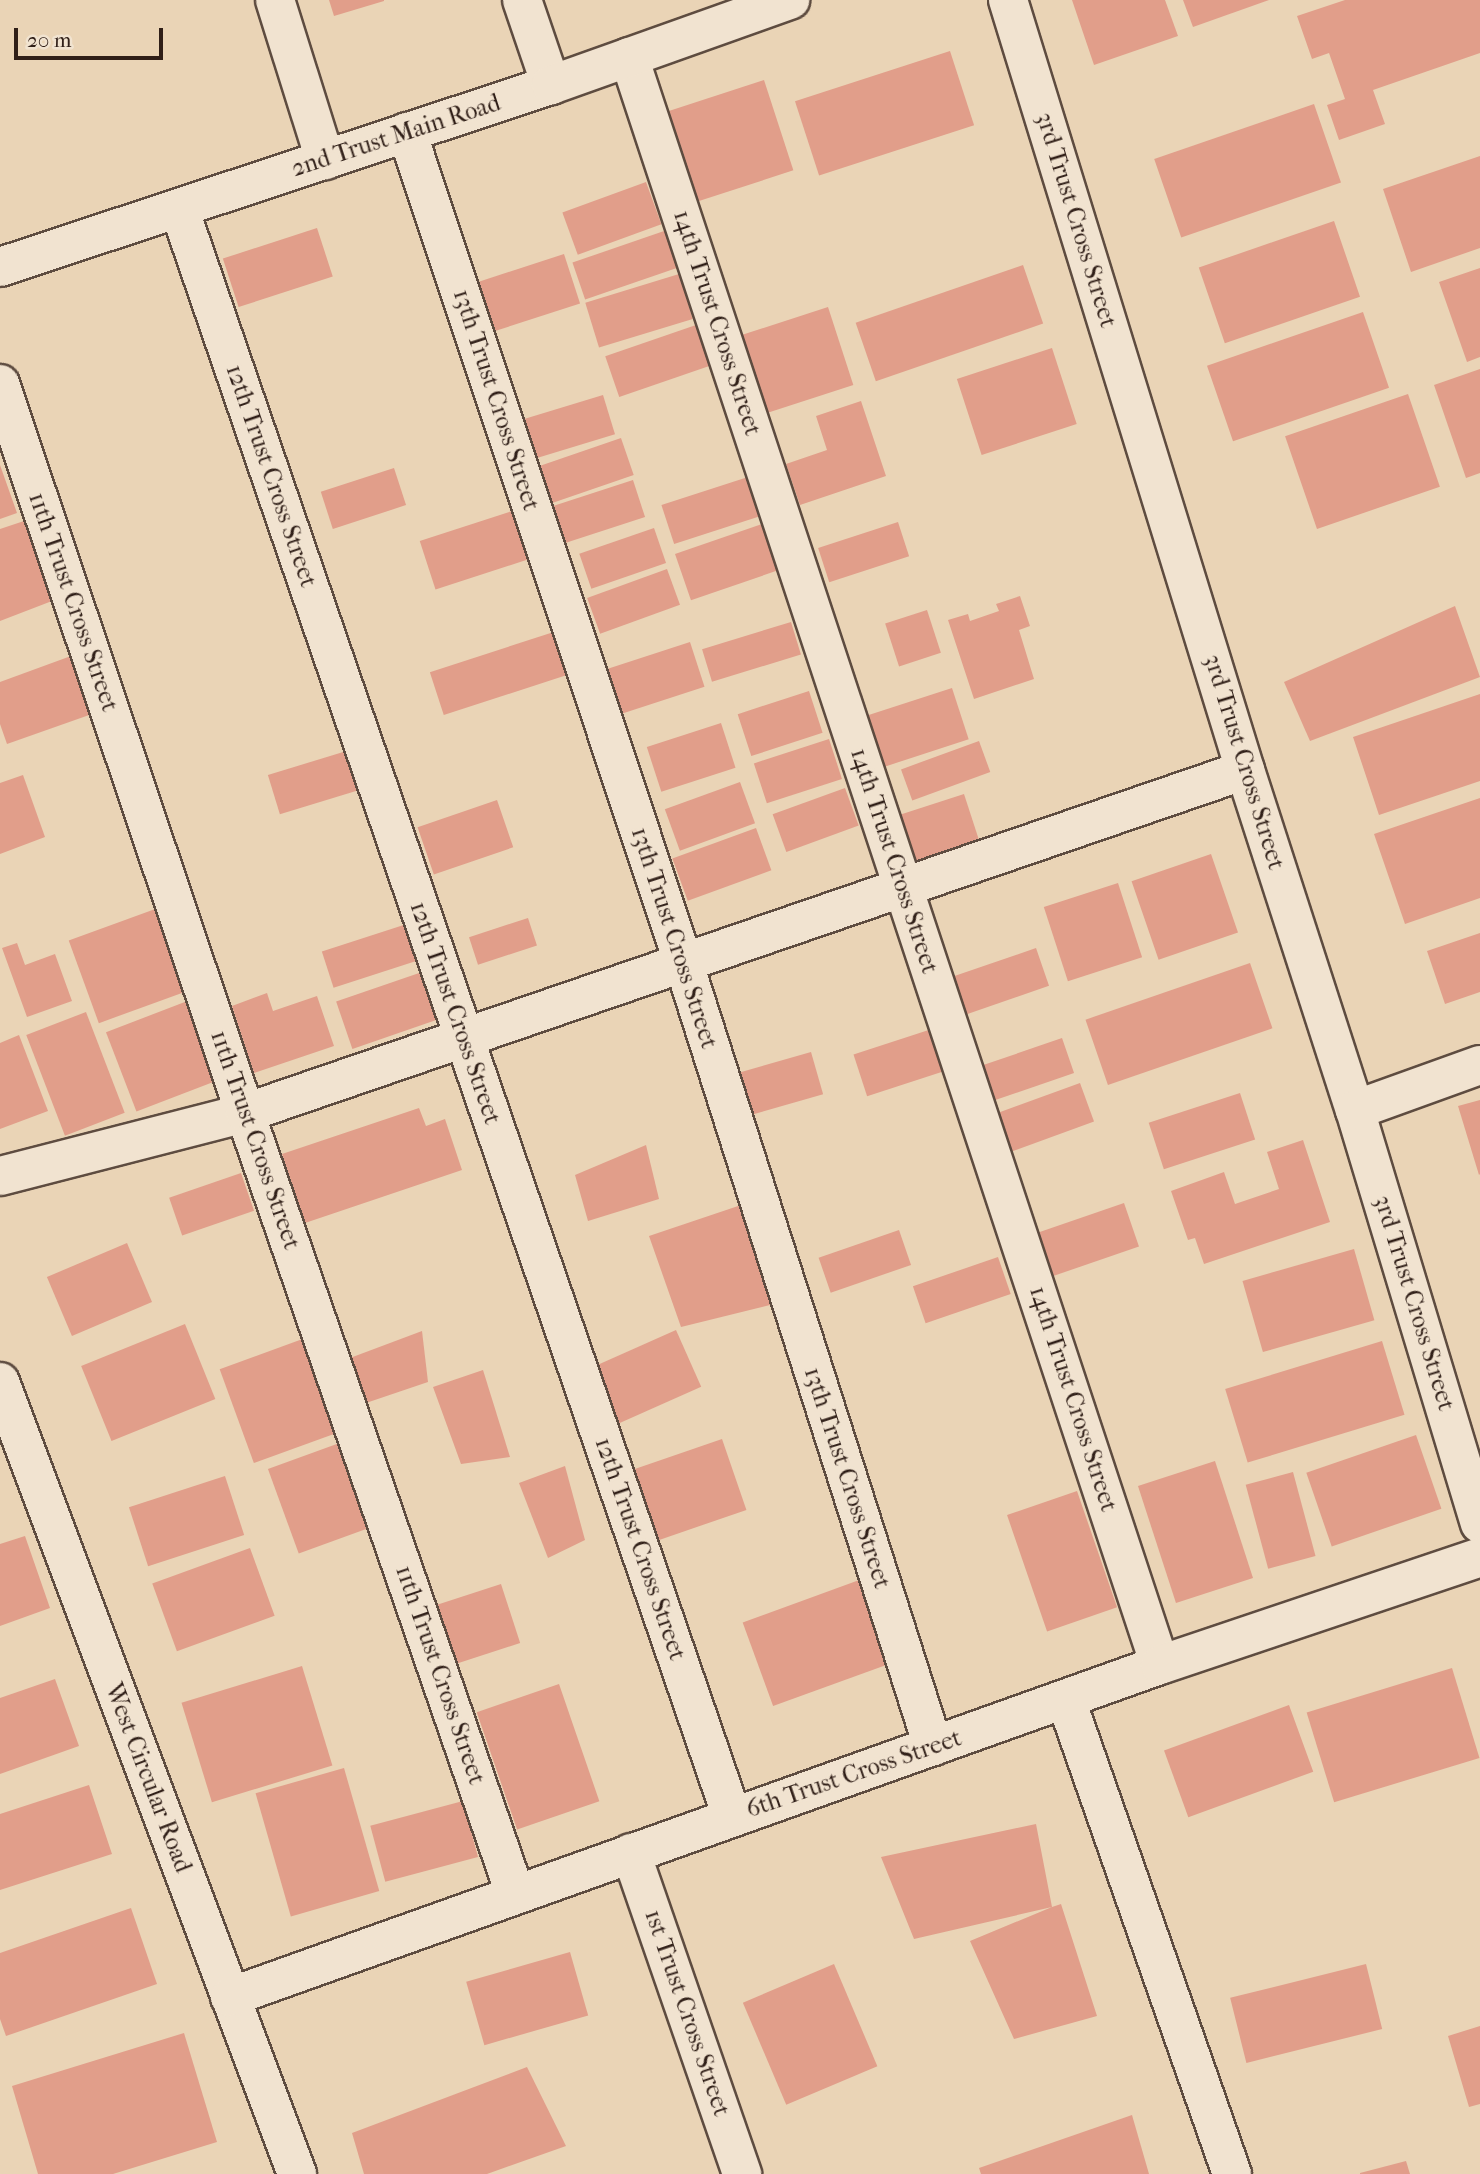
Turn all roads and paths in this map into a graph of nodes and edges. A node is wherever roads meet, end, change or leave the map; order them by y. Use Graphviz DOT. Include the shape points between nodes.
graph roads {
  1 [pos="275,0"];
  2 [pos="522,0"];
  3 [pos="1008,0"];
  4 [pos="776,2"];
  5 [pos="629,57"];
  6 [pos="551,85"];
  7 [pos="407,132"];
  8 [pos="325,160"];
  9 [pos="179,208"];
  10 [pos="0,267"];
  11 [pos="0,384"];
  12 [pos="1245,770"];
  13 [pos="902,886"];
  14 [pos="684,964"];
  15 [pos="464,1039"];
  16 [pos="1480,1065"];
  17 [pos="1356,1110"];
  18 [pos="245,1113"];
  19 [pos="0,1176"];
  20 [pos="0,1382"];
  21 [pos="1480,1524"];
  22 [pos="1480,1557"];
  23 [pos="1160,1665"];
  24 [pos="1066,1700"];
  25 [pos="933,1746"];
  26 [pos="732,1817"];
  27 [pos="631,1853"];
  28 [pos="516,1893"];
  29 [pos="230,1997"];
  30 [pos="297,2174"];
  31 [pos="742,2174"];
  32 [pos="1232,2174"];
  1 -- 8 [label="street"];
  2 -- 6 [label="street"];
  3 -- 12 [label="street, 3rd Trust Cross Street"];
  4 -- 5 [label="street, 2nd Trust Main Road"];
  5 -- 6 [label="street, 2nd Trust Main Road"];
  5 -- 13 [label="street, 14th Trust Cross Street"];
  6 -- 7 [label="street, 2nd Trust Main Road"];
  7 -- 8 [label="street, 2nd Trust Main Road"];
  7 -- 14 [label="street, 13th Trust Cross Street"];
  8 -- 9 [label="street, 2nd Trust Main Road"];
  9 -- 10 [label="street, 2nd Trust Main Road"];
  9 -- 15 [label="street, 12th Trust Cross Street"];
  11 -- 18 [label="street, 11th Trust Cross Street"];
  12 -- 13 [label="street"];
  12 -- 17 [label="street, 3rd Trust Cross Street"];
  13 -- 14 [label="street"];
  13 -- 23 [label="street, 14th Trust Cross Street"];
  14 -- 15 [label="street"];
  14 -- 25 [label="street, 13th Trust Cross Street"];
  15 -- 18 [label="street"];
  15 -- 26 [label="street, 12th Trust Cross Street"];
  16 -- 17 [label="street"];
  17 -- 21 [label="street, 3rd Trust Cross Street"];
  18 -- 19 [label="street"];
  18 -- 28 [label="street, 11th Trust Cross Street"];
  20 -- 29 [label="street, West Circular Road"];
  22 -- 23 [label="street, 6th Trust Cross Street"];
  23 -- 24 [label="street, 6th Trust Cross Street"];
  24 -- 25 [label="street, 6th Trust Cross Street"];
  24 -- 32 [label="street"];
  25 -- 26 [label="street, 6th Trust Cross Street"];
  26 -- 27 [label="street, 6th Trust Cross Street"];
  27 -- 28 [label="street, 6th Trust Cross Street"];
  27 -- 31 [label="street, 1st Trust Cross Street"];
  28 -- 29 [label="street, 6th Trust Cross Street"];
  29 -- 30 [label="street, West Circular Road"];
}
